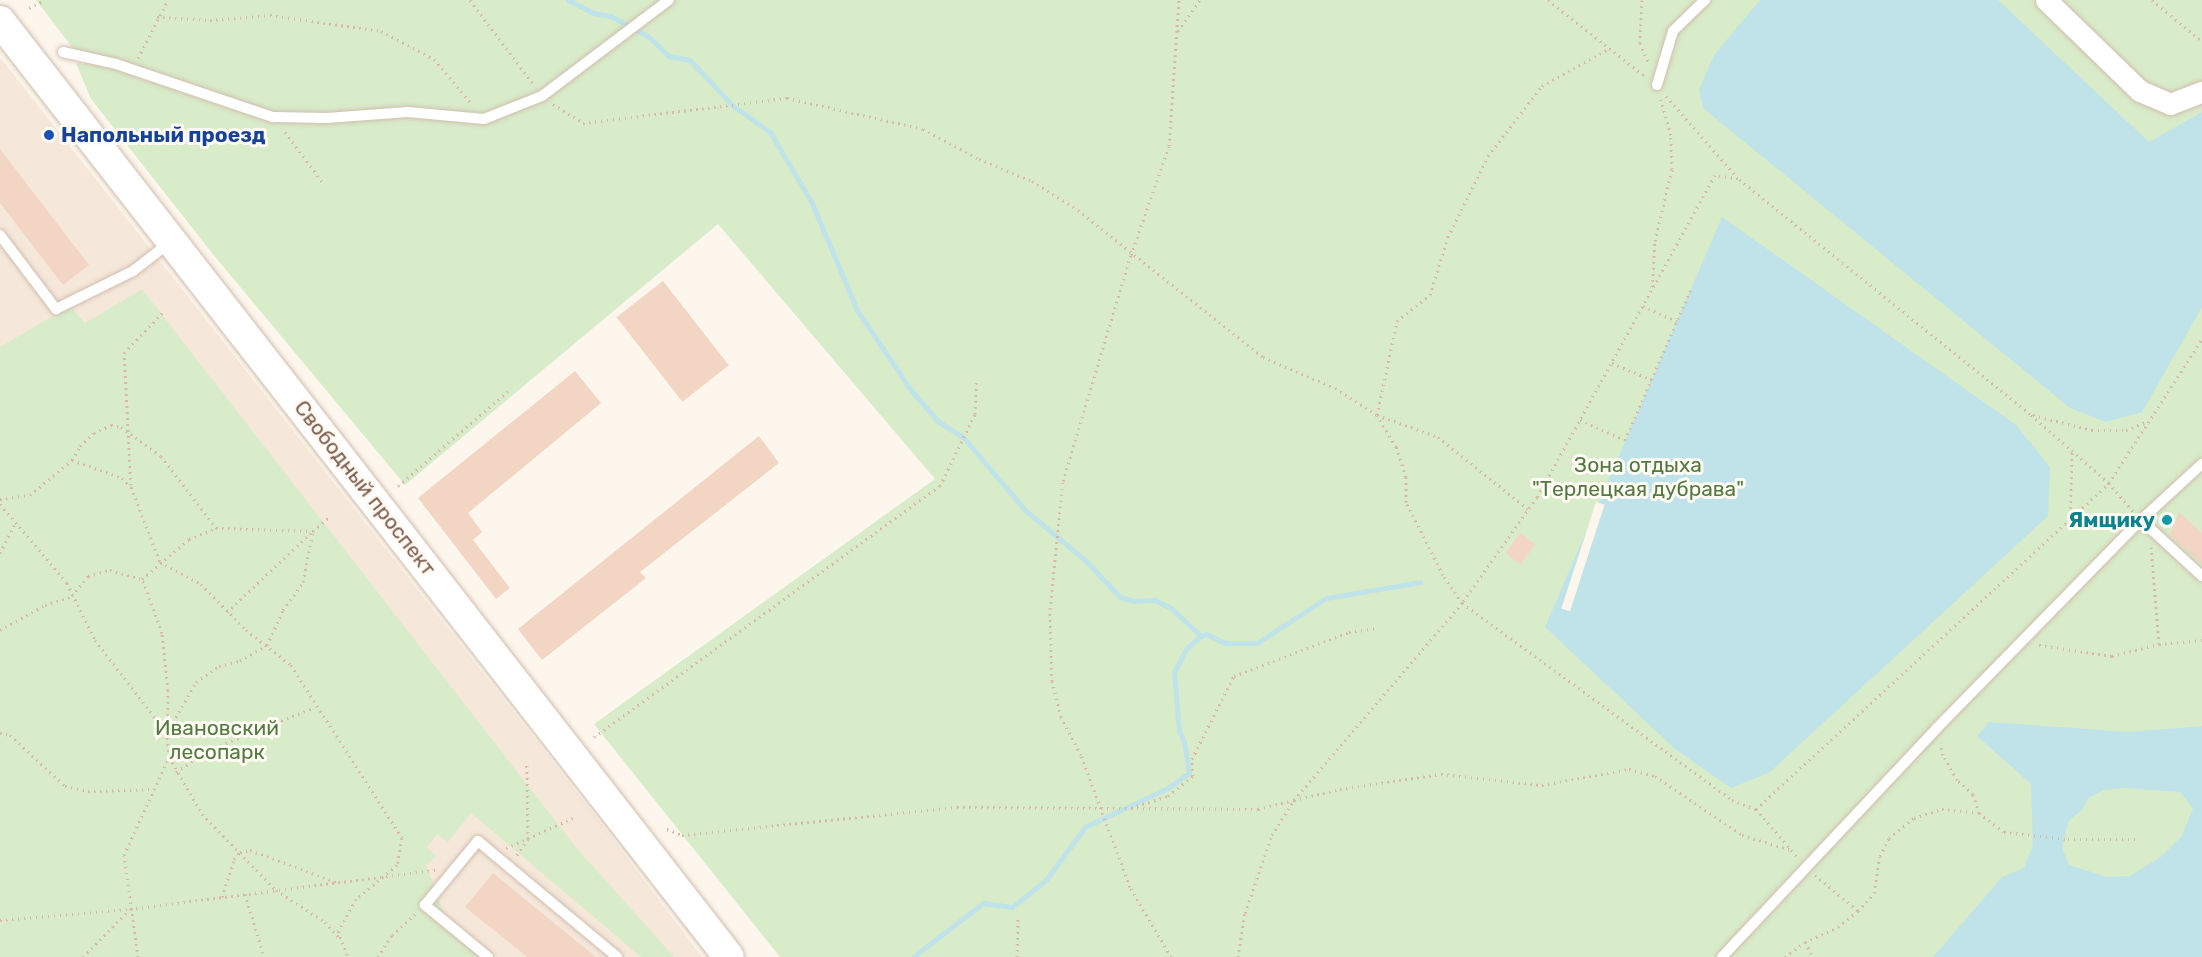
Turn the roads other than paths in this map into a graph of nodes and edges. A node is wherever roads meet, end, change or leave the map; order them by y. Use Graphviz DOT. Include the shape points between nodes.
graph roads {
  1 [pos="669,0"];
  2 [pos="1705,0"];
  3 [pos="2046,0"];
  4 [pos="0,21"];
  5 [pos="63,52"];
  6 [pos="1657,86"];
  7 [pos="2202,92"];
  8 [pos="0,236"];
  9 [pos="173,240"];
  10 [pos="2202,464"];
  11 [pos="2145,524"];
  12 [pos="2202,576"];
  13 [pos="489,957"];
  14 [pos="617,957"];
  15 [pos="729,957"];
  16 [pos="1722,957"];
  1 -- 5 [label="lane" via="542,96 484,118 408,112 273,117"];
  2 -- 6 [label="lane" via="1673,31"];
  3 -- 7 [label="street" via="2139,91 2170,104"];
  4 -- 9 [label="main road, Свободный проспект"];
  8 -- 9 [label="lane" via="56,309 133,271"];
  9 -- 15 [label="main road, Свободный проспект"];
  10 -- 11 [label="lane"];
  11 -- 12 [label="lane"];
  11 -- 16 [label="lane" via="1937,728"];
  13 -- 14 [label="lane" via="425,905 478,841"];
}
